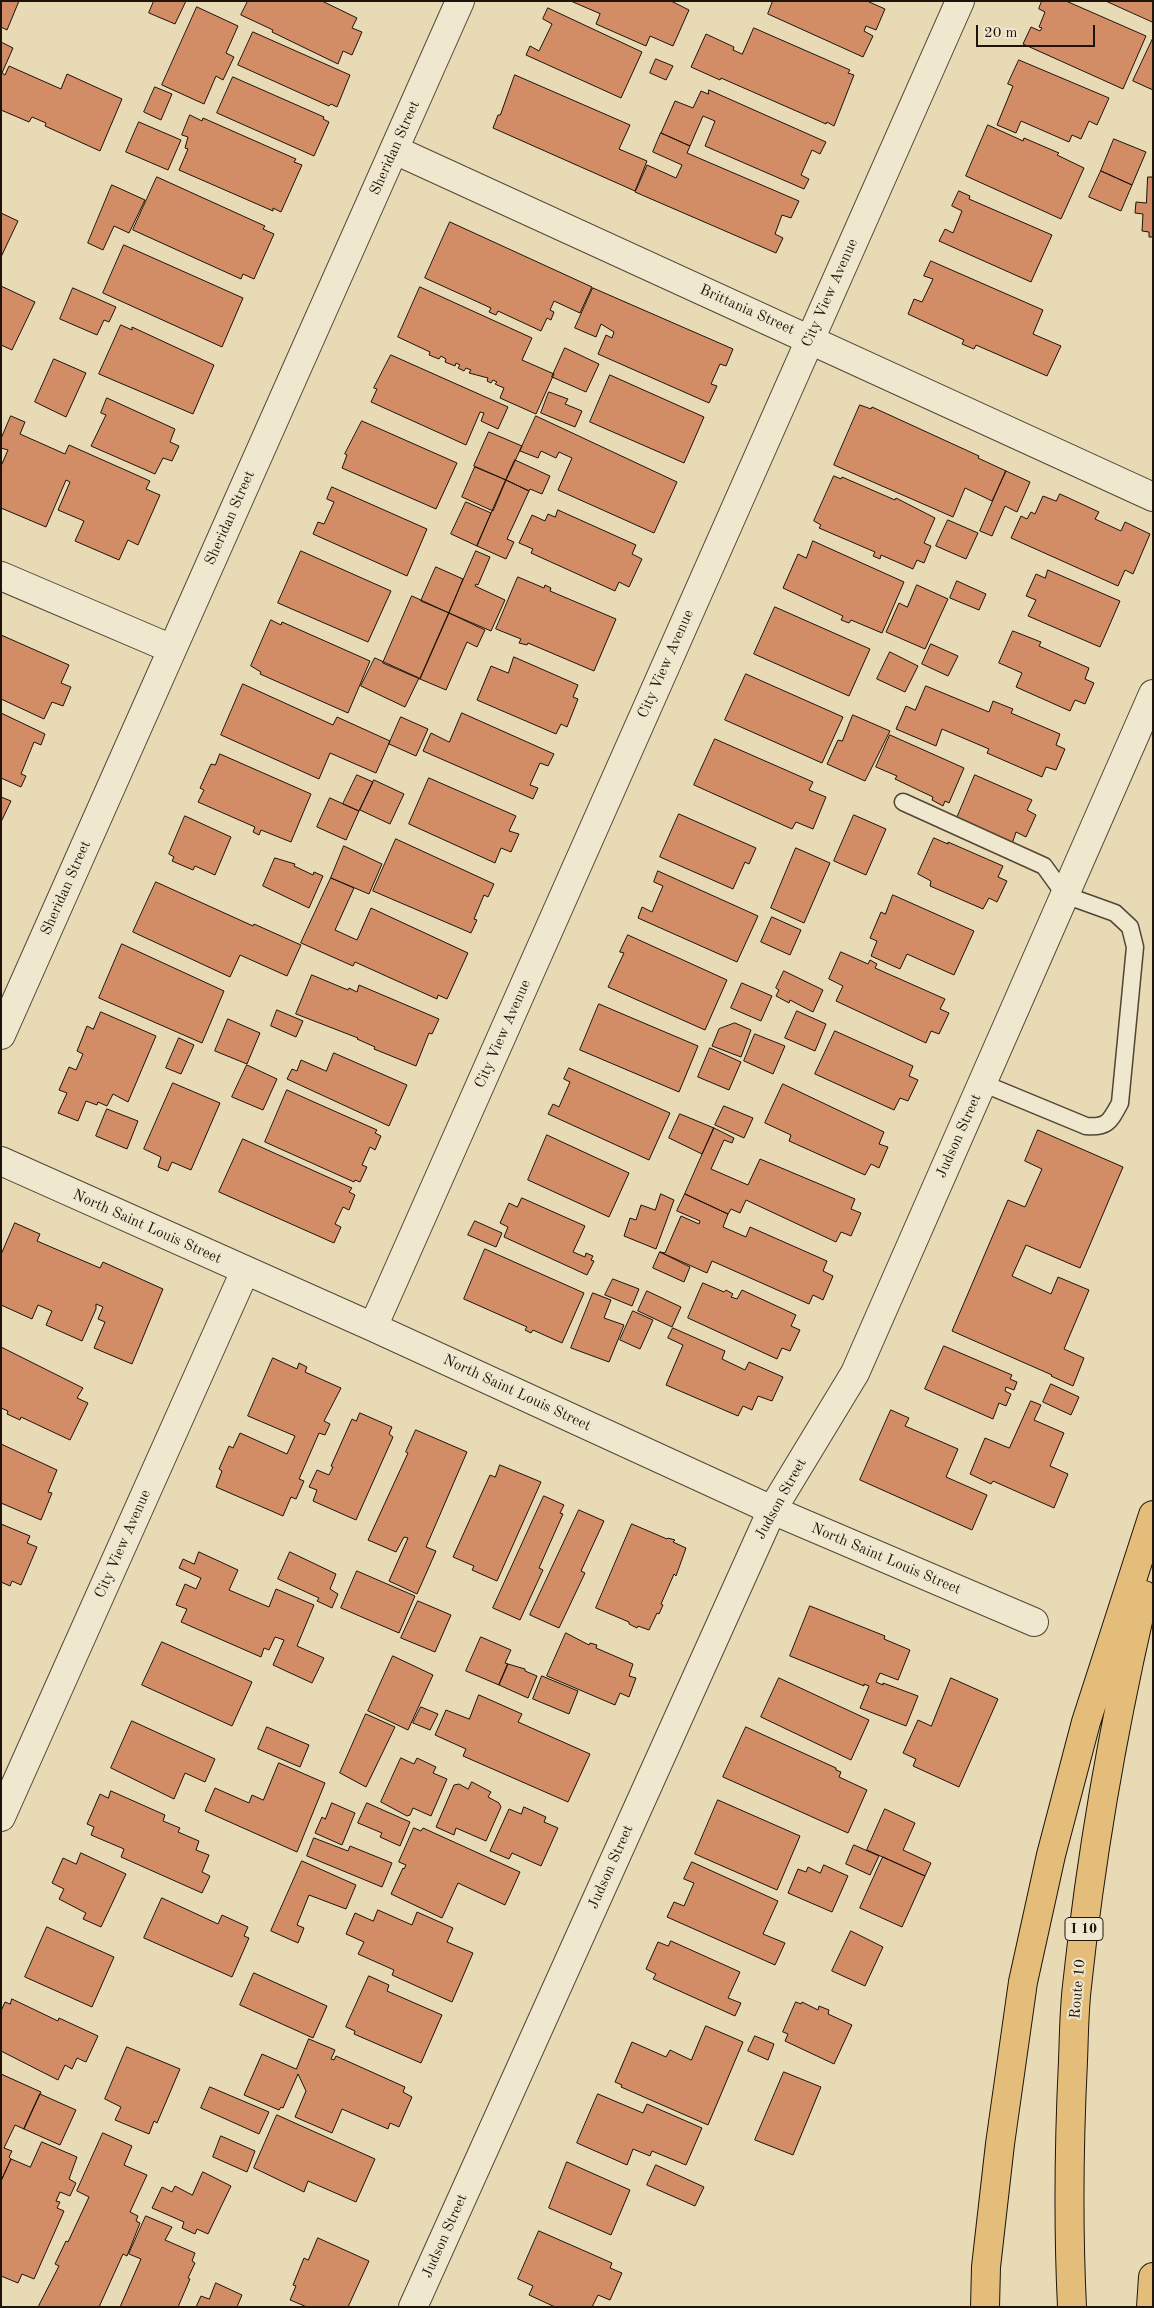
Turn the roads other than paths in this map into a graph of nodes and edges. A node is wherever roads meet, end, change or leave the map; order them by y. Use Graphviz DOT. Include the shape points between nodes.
graph roads {
  1 [pos="460,1"];
  2 [pos="960,1"];
  3 [pos="394,150"];
  4 [pos="810,339"];
  5 [pos="1153,497"];
  6 [pos="1,576"];
  7 [pos="172,649"];
  8 [pos="1153,694"];
  9 [pos="903,802"];
  10 [pos="1065,895"];
  11 [pos="1,1035"];
  12 [pos="982,1082"];
  13 [pos="1,1161"];
  14 [pos="245,1271"];
  15 [pos="373,1327"];
  16 [pos="772,1510"];
  17 [pos="1153,1515"];
  18 [pos="1153,1557"];
  19 [pos="1034,1622"];
  20 [pos="1,1817"];
  21 [pos="1153,2277"];
  22 [pos="414,2307"];
  23 [pos="984,2307"];
  24 [pos="1072,2307"];
  25 [pos="1151,2307"];
  1 -- 3 [label="street, Sheridan Street"];
  2 -- 4 [label="street, City View Avenue"];
  3 -- 4 [label="street, Brittania Street"];
  3 -- 7 [label="street, Sheridan Street"];
  4 -- 5 [label="street, Brittania Street"];
  4 -- 15 [label="street, City View Avenue"];
  6 -- 7 [label="street"];
  7 -- 11 [label="street, Sheridan Street"];
  8 -- 10 [label="street, Judson Street"];
  9 -- 10 [label="lane" via="1044,866"];
  10 -- 12 [label="street, Judson Street"];
  10 -- 12 [label="lane" via="1115,913 1130,927 1135,947 1120,1103 1110,1120 1100,1127 1086,1126"];
  12 -- 16 [label="street, Judson Street" via="856,1372"];
  13 -- 14 [label="street, North Saint Louis Street"];
  14 -- 15 [label="street, North Saint Louis Street"];
  14 -- 20 [label="street, City View Avenue"];
  15 -- 16 [label="street, North Saint Louis Street"];
  16 -- 19 [label="street, North Saint Louis Street"];
  16 -- 22 [label="street, Judson Street"];
  17 -- 23 [label="highway" via="1086,1722 1024,1982 1000,2144"];
  18 -- 24 [label="highway, Route 10 / I 10" via="1130,1658 1098,1834 1077,1988 1070,2118"];
  21 -- 25 [label="highway"];
}
